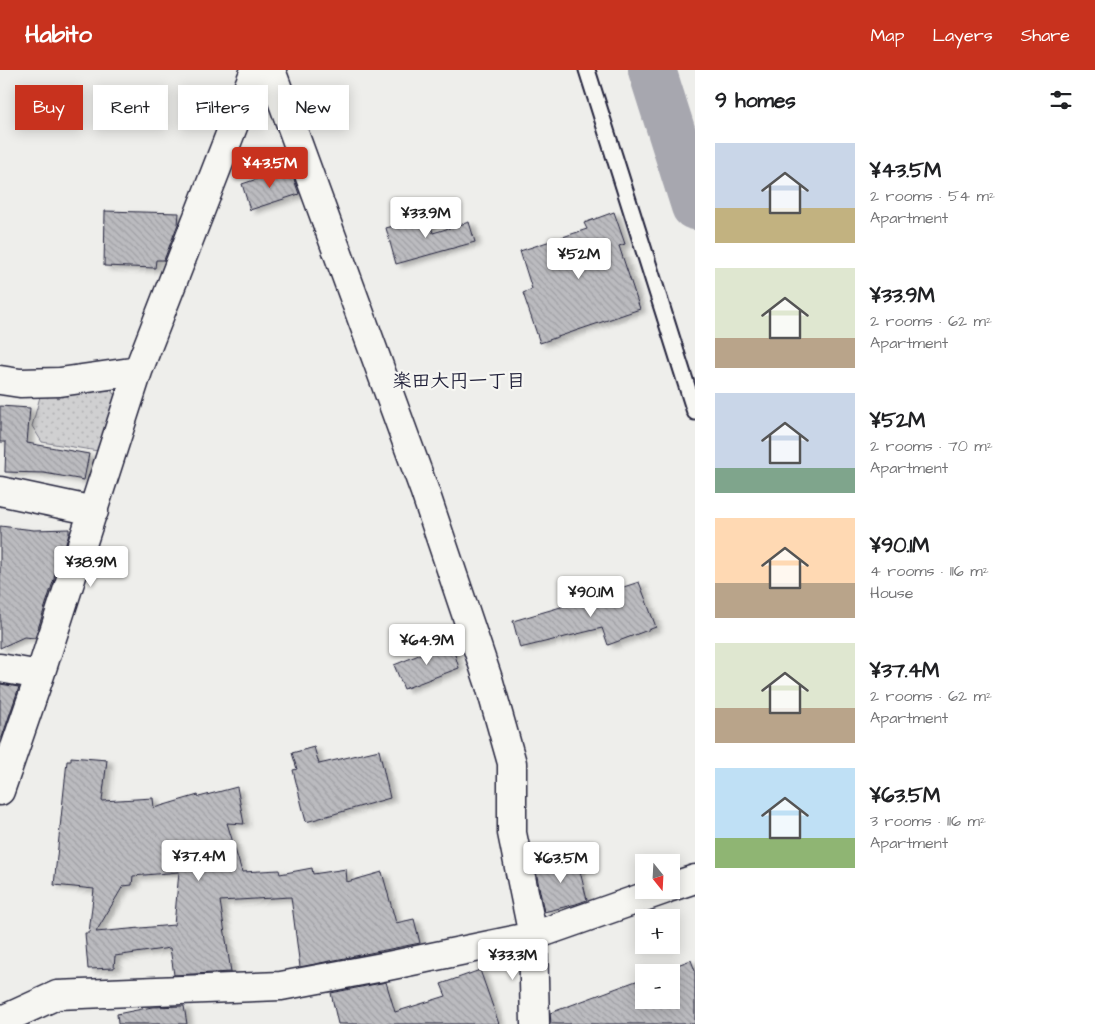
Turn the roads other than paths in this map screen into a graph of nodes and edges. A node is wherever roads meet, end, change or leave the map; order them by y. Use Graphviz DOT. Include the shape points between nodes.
graph roads {
  1 [pos="255,70"];
  2 [pos="271,70"];
  3 [pos="586,70"];
  4 [pos="138,371"];
  5 [pos="0,380"];
  6 [pos="695,412"];
  7 [pos="0,492"];
  8 [pos="94,511"];
  9 [pos="0,668"];
  10 [pos="40,675"];
  11 [pos="0,791"];
  12 [pos="695,879"];
  13 [pos="680,884"];
  14 [pos="638,899"];
  15 [pos="533,936"];
  16 [pos="0,1021"];
  17 [pos="535,1024"];
  1 -- 4 [label="street"];
  2 -- 15 [label="street" via="425,492 489,682 512,763 512,833"];
  3 -- 6 [label="lane"];
  4 -- 5 [label="street" via="60,382 20,384"];
  4 -- 8 [label="street"];
  7 -- 8 [label="street"];
  8 -- 10 [label="street"];
  9 -- 10 [label="street"];
  10 -- 11 [label="street"];
  12 -- 13 [label="street"];
  14 -- 15 [label="street"];
  15 -- 16 [label="street" via="281,986 58,995"];
  15 -- 17 [label="street"];
}
